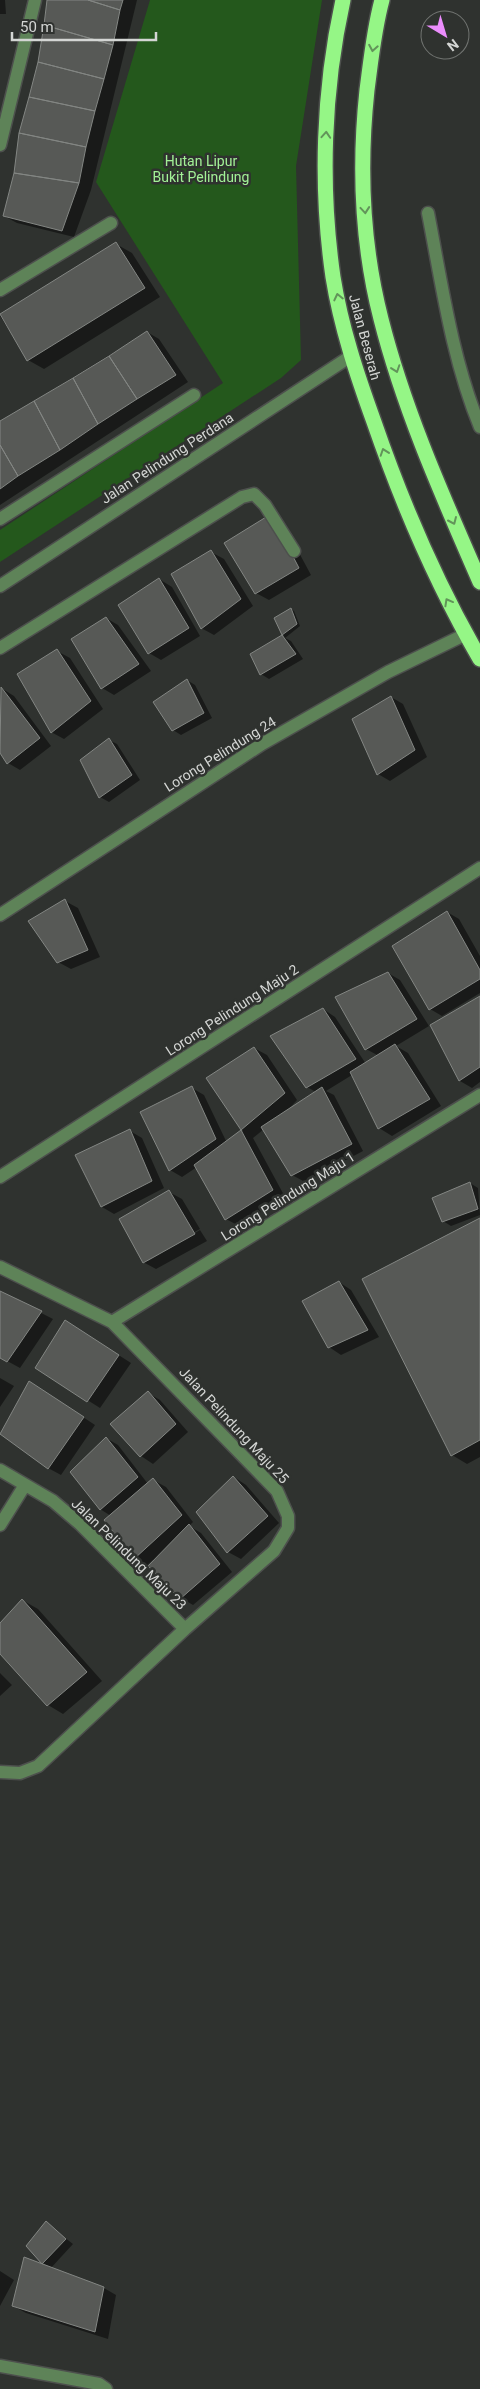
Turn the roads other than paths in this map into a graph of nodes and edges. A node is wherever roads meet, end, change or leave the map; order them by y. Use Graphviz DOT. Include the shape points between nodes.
graph roads {
  1 [pos="35,0"];
  2 [pos="343,0"];
  3 [pos="382,0"];
  4 [pos="3,120"];
  5 [pos="0,146"];
  6 [pos="428,213"];
  7 [pos="111,223"];
  8 [pos="0,290"];
  9 [pos="351,356"];
  10 [pos="194,395"];
  11 [pos="480,427"];
  12 [pos="0,519"];
  13 [pos="294,551"];
  14 [pos="480,582"];
  15 [pos="0,586"];
  16 [pos="466,634"];
  17 [pos="0,648"];
  18 [pos="480,659"];
  19 [pos="480,868"];
  20 [pos="0,914"];
  21 [pos="480,1095"];
  22 [pos="0,1177"];
  23 [pos="0,1267"];
  24 [pos="112,1322"];
  25 [pos="0,1470"];
  26 [pos="25,1485"];
  27 [pos="0,1525"];
  28 [pos="186,1629"];
  29 [pos="0,1772"];
  30 [pos="0,2366"];
  31 [pos="106,2389"];
  1 -- 4 [label="street"];
  9 -- 2 [label="highway, Jalan Beserah, one-way" via="334,278 326,214 326,143 334,37"];
  3 -- 14 [label="highway, Jalan Beserah, one-way" via="371,54 362,174 373,282 391,356 414,422"];
  4 -- 5 [label="street"];
  6 -- 11 [label="street" via="456,354 468,399"];
  7 -- 8 [label="street"];
  9 -- 15 [label="street, Jalan Pelindung Perdana"];
  16 -- 9 [label="highway, Jalan Beserah, one-way" via="442,591 400,496"];
  10 -- 12 [label="street"];
  13 -- 17 [label="street" via="265,505 254,494 242,498"];
  16 -- 18 [label="highway, Jalan Beserah"];
  16 -- 20 [label="street, Lorong Pelindung 24" via="388,672 262,744"];
  19 -- 22 [label="street, Lorong Pelindung Maju 2"];
  21 -- 24 [label="street, Lorong Pelindung Maju 1"];
  23 -- 24 [label="street, Jalan Pelindung Maju 25"];
  24 -- 28 [label="street, Jalan Pelindung Maju 25" via="277,1491 288,1516 288,1528 274,1551"];
  25 -- 26 [label="street, Jalan Pelindung Maju 23"];
  26 -- 27 [label="street"];
  26 -- 28 [label="street, Jalan Pelindung Maju 23" via="80,1524"];
  28 -- 29 [label="street, Jalan Pelindung Maju 25" via="38,1766 20,1773"];
  30 -- 31 [label="street" via="99,2384"];
}
